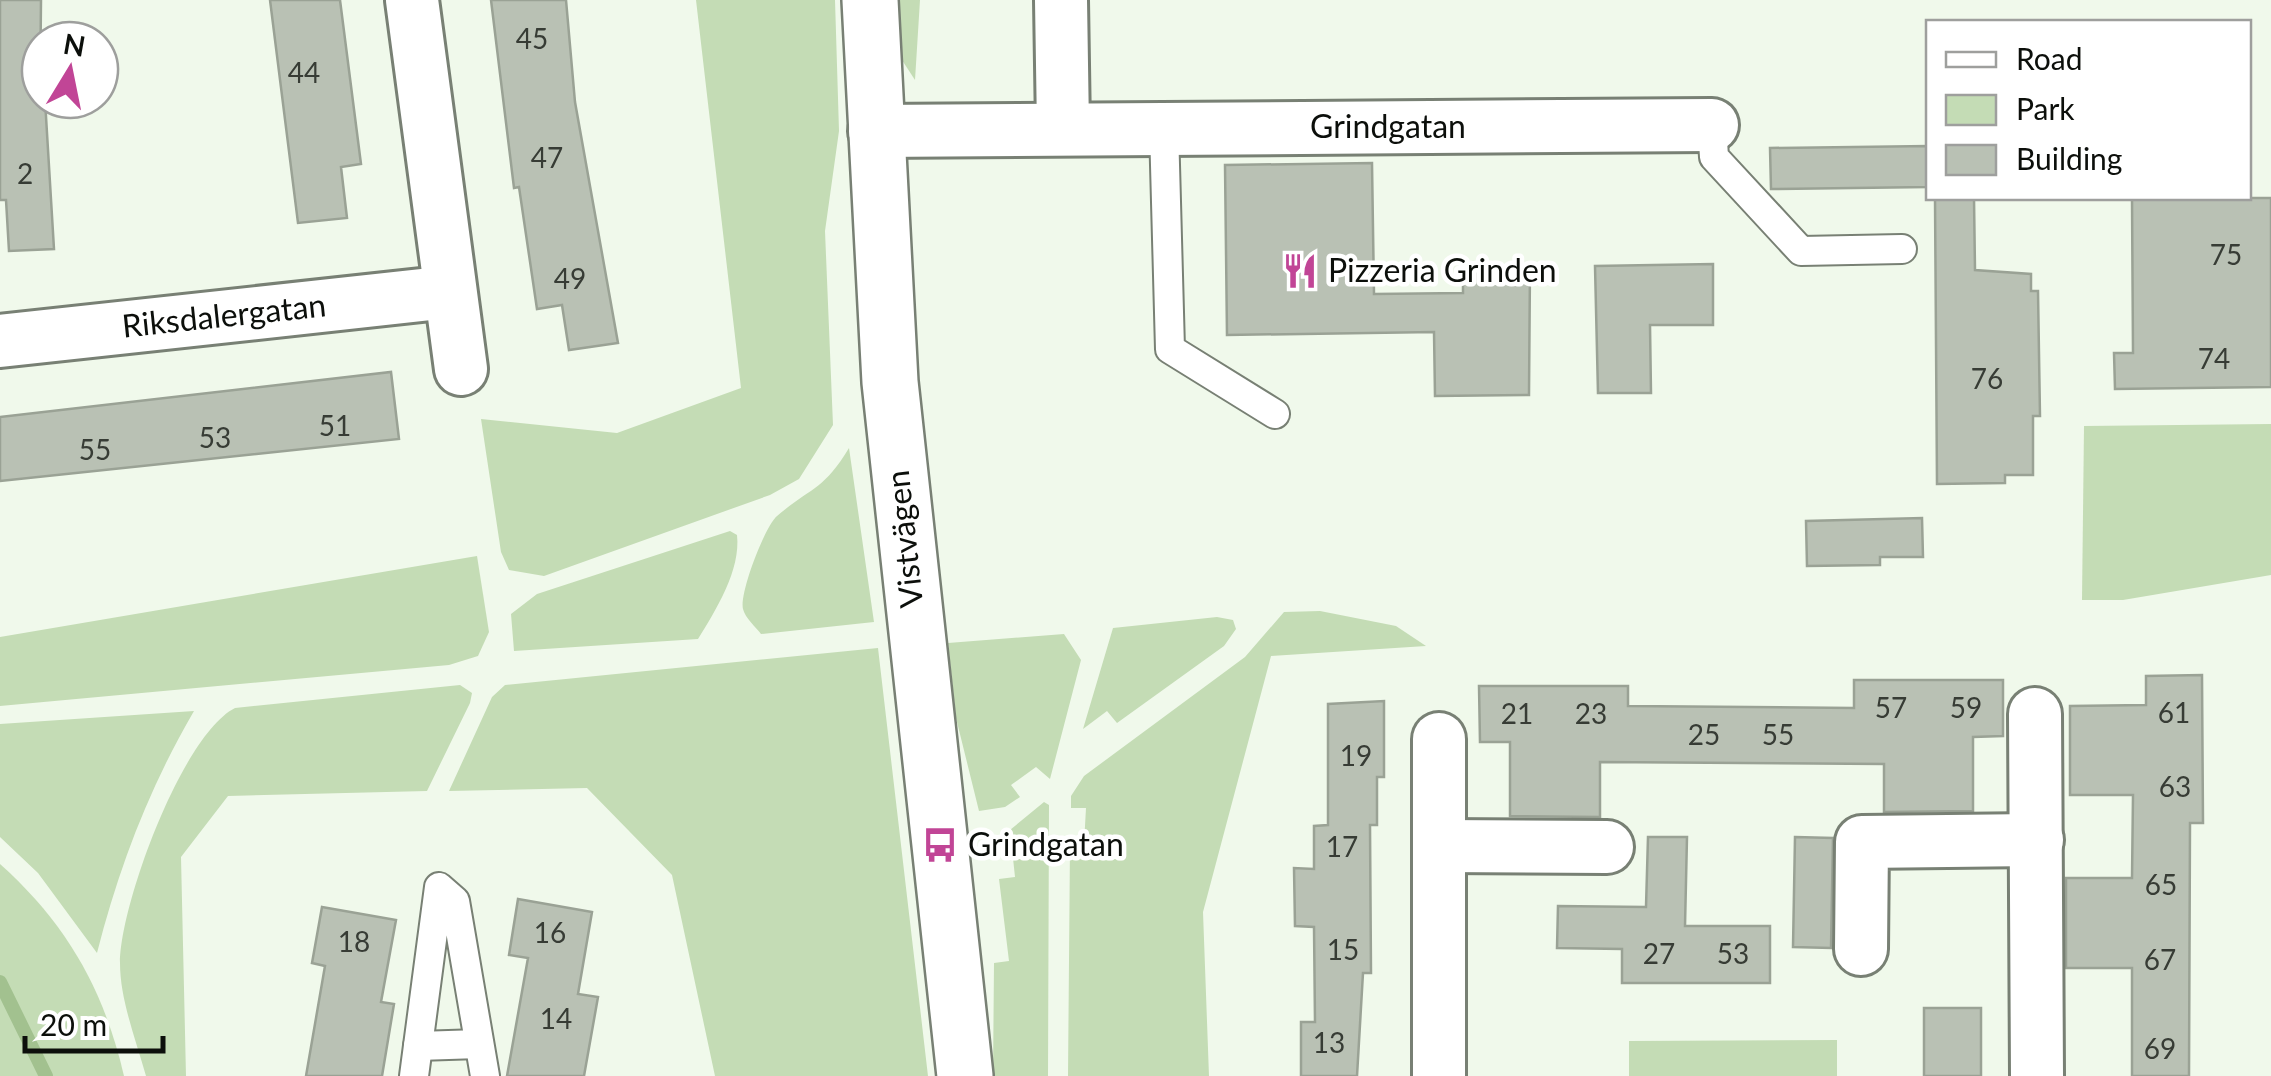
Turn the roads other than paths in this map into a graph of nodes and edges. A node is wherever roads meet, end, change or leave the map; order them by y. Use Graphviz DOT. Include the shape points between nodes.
graph roads {
  1 [pos="412,0"];
  2 [pos="870,0"];
  3 [pos="1062,0"];
  4 [pos="1712,125"];
  5 [pos="1063,128"];
  6 [pos="1164,128"];
  7 [pos="875,131"];
  8 [pos="1902,248"];
  9 [pos="448,292"];
  10 [pos="0,341"];
  11 [pos="461,369"];
  12 [pos="1276,414"];
  13 [pos="2035,714"];
  14 [pos="1439,739"];
  15 [pos="2037,840"];
  16 [pos="1440,846"];
  17 [pos="1607,847"];
  18 [pos="1861,949"];
  19 [pos="479,1044"];
  20 [pos="418,1046"];
  21 [pos="414,1076"];
  22 [pos="485,1076"];
  23 [pos="965,1076"];
  24 [pos="1439,1076"];
  25 [pos="2037,1076"];
  1 -- 9 [label="street"];
  2 -- 7 [label="main road, Vistvägen"];
  3 -- 5 [label="street"];
  4 -- 6 [label="street, Grindgatan"];
  4 -- 8 [label="lane" via="1714,158 1801,251"];
  5 -- 6 [label="street, Grindgatan"];
  5 -- 7 [label="street, Grindgatan"];
  6 -- 12 [label="lane" via="1170,349"];
  7 -- 23 [label="main road, Vistvägen" via="890,382"];
  9 -- 10 [label="street, Riksdalergatan"];
  9 -- 11 [label="street"];
  13 -- 15 [label="street"];
  14 -- 16 [label="street"];
  15 -- 18 [label="street" via="1862,842"];
  15 -- 25 [label="street"];
  16 -- 17 [label="street"];
  16 -- 24 [label="street"];
  19 -- 20 [label="lane"];
  19 -- 20 [label="lane" via="454,901 439,887"];
  19 -- 22 [label="lane"];
  20 -- 21 [label="lane"];
}
